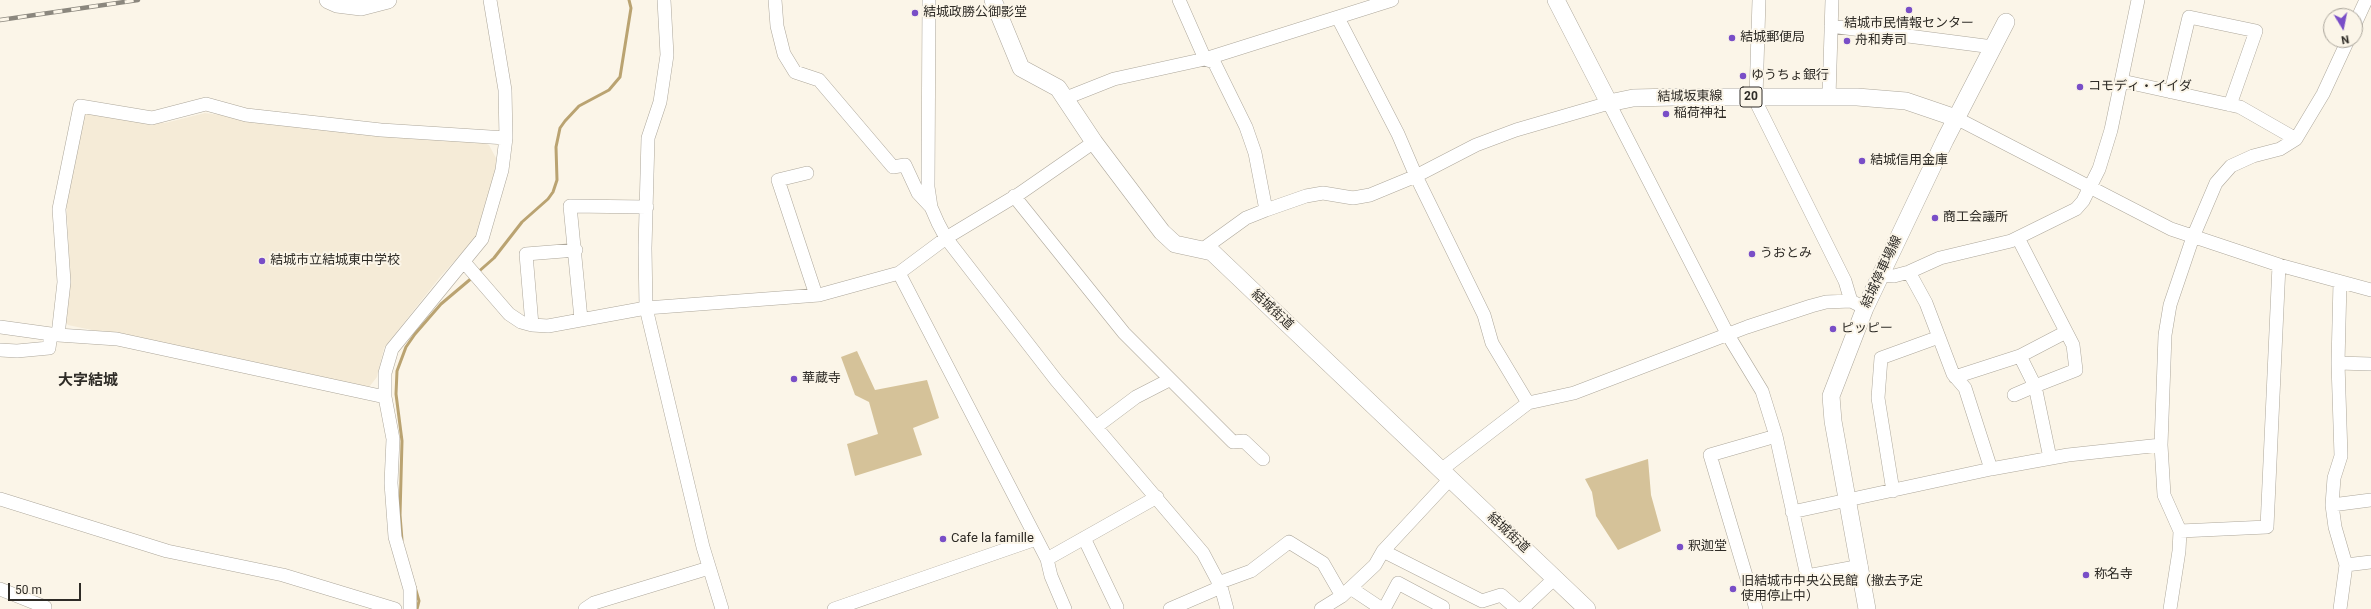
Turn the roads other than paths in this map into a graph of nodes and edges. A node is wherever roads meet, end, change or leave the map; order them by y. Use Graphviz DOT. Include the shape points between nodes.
graph roads {
  1 [pos="328,0"];
  2 [pos="388,0"];
  3 [pos="490,0"];
  4 [pos="664,0"];
  5 [pos="775,0"];
  6 [pos="929,0"];
  7 [pos="993,0"];
  8 [pos="1179,0"];
  9 [pos="1392,0"];
  10 [pos="1556,0"];
  11 [pos="1759,0"];
  12 [pos="1832,0"];
  13 [pos="2138,0"];
  14 [pos="1338,18"];
  15 [pos="2006,22"];
  16 [pos="1831,26"];
  17 [pos="1994,47"];
  18 [pos="2344,48"];
  19 [pos="1205,59"];
  20 [pos="2122,81"];
  21 [pos="2171,92"];
  22 [pos="1756,97"];
  23 [pos="1829,97"];
  24 [pos="1066,98"];
  25 [pos="1609,103"];
  26 [pos="2230,105"];
  27 [pos="1956,118"];
  28 [pos="506,138"];
  29 [pos="2296,139"];
  30 [pos="1094,142"];
  31 [pos="807,173"];
  32 [pos="1416,176"];
  33 [pos="2090,188"];
  34 [pos="1014,196"];
  35 [pos="647,207"];
  36 [pos="931,207"];
  37 [pos="1266,210"];
  38 [pos="2193,237"];
  39 [pos="946,238"];
  40 [pos="2018,238"];
  41 [pos="1204,249"];
  42 [pos="576,250"];
  43 [pos="464,262"];
  44 [pos="2279,264"];
  45 [pos="1909,272"];
  46 [pos="898,273"];
  47 [pos="1880,274"];
  48 [pos="2340,282"];
  49 [pos="2371,290"];
  50 [pos="816,295"];
  51 [pos="1858,304"];
  52 [pos="646,308"];
  53 [pos="581,320"];
  54 [pos="532,325"];
  55 [pos="0,327"];
  56 [pos="2066,332"];
  57 [pos="55,335"];
  58 [pos="1728,335"];
  59 [pos="1939,337"];
  60 [pos="0,350"];
  61 [pos="2020,356"];
  62 [pos="2338,363"];
  63 [pos="2371,364"];
  64 [pos="1955,377"];
  65 [pos="1170,380"];
  66 [pos="2035,386"];
  67 [pos="2014,395"];
  68 [pos="385,397"];
  69 [pos="1528,403"];
  70 [pos="1096,427"];
  71 [pos="1776,436"];
  72 [pos="2161,445"];
  73 [pos="2050,458"];
  74 [pos="1263,459"];
  75 [pos="1991,469"];
  76 [pos="1446,474"];
  77 [pos="1892,491"];
  78 [pos="1156,497"];
  79 [pos="0,499"];
  80 [pos="2371,500"];
  81 [pos="1848,501"];
  82 [pos="2332,505"];
  83 [pos="1792,512"];
  84 [pos="2180,531"];
  85 [pos="1036,538"];
  86 [pos="1084,538"];
  87 [pos="1383,551"];
  88 [pos="1047,559"];
  89 [pos="2371,562"];
  90 [pos="2346,565"];
  91 [pos="1861,566"];
  92 [pos="708,568"];
  93 [pos="1556,578"];
  94 [pos="1220,585"];
  95 [pos="0,589"];
  96 [pos="1347,593"];
  97 [pos="591,607"];
  98 [pos="1114,608"];
  99 [pos="45,609"];
  100 [pos="395,609"];
  101 [pos="410,609"];
  102 [pos="722,609"];
  103 [pos="834,609"];
  104 [pos="1065,609"];
  105 [pos="1170,609"];
  106 [pos="1227,609"];
  107 [pos="1321,609"];
  108 [pos="1383,609"];
  109 [pos="1441,609"];
  110 [pos="1517,609"];
  111 [pos="1522,609"];
  112 [pos="1587,609"];
  113 [pos="1756,609"];
  114 [pos="1867,609"];
  115 [pos="2170,609"];
  116 [pos="2340,609"];
  1 -- 2 [label="main road" via="337,4 361,7"];
  3 -- 28 [label="street" via="503,74"];
  4 -- 35 [label="street" via="667,55 660,102 648,138"];
  5 -- 36 [label="street" via="777,26 784,54 795,72 819,80 893,167 905,165 918,193"];
  6 -- 36 [label="street" via="928,187"];
  7 -- 24 [label="main road, 結城街道" via="1021,68 1050,82"];
  8 -- 19 [label="street"];
  9 -- 14 [label="street"];
  10 -- 25 [label="main road"];
  11 -- 22 [label="street"];
  12 -- 16 [label="street"];
  13 -- 20 [label="street"];
  14 -- 19 [label="street"];
  14 -- 32 [label="street" via="1398,134"];
  15 -- 17 [label="main road, 結城停車場線"];
  16 -- 17 [label="street"];
  16 -- 23 [label="street"];
  17 -- 27 [label="main road, 結城停車場線"];
  18 -- 29 [label="street" via="2323,94"];
  19 -- 24 [label="street" via="1114,79"];
  19 -- 37 [label="street" via="1214,62 1246,127 1255,153"];
  20 -- 21 [label="street"];
  20 -- 33 [label="street" via="2111,130"];
  21 -- 26 [label="street"];
  21 -- 26 [label="street" via="2189,17 2256,31"];
  22 -- 23 [label="main road, 結城坂東線 / 20"];
  22 -- 25 [label="main road, 結城坂東線 / 20" via="1642,98"];
  22 -- 51 [label="street" via="1758,106"];
  23 -- 27 [label="main road, 結城坂東線 / 20" via="1892,99 1933,109"];
  24 -- 30 [label="main road, 結城街道"];
  25 -- 32 [label="street" via="1516,130 1476,145"];
  25 -- 58 [label="street"];
  26 -- 29 [label="street" via="2240,107"];
  27 -- 33 [label="street"];
  27 -- 47 [label="main road, 結城停車場線"];
  28 -- 43 [label="street" via="502,170 482,239"];
  28 -- 57 [label="street" via="381,130 286,120 246,115 206,104 152,118 80,106 59,209 64,282"];
  29 -- 38 [label="street" via="2280,149 2253,156 2231,166 2216,183"];
  30 -- 34 [label="street"];
  30 -- 41 [label="main road, 結城街道" via="1167,237 1175,244"];
  31 -- 50 [label="street" via="778,180"];
  32 -- 37 [label="street" via="1370,195 1353,198 1323,193"];
  32 -- 69 [label="street" via="1484,315 1492,343"];
  33 -- 38 [label="street" via="2153,221"];
  33 -- 40 [label="street" via="2076,209"];
  34 -- 39 [label="street"];
  34 -- 65 [label="street" via="1124,333"];
  35 -- 42 [label="street" via="570,206"];
  35 -- 52 [label="street"];
  36 -- 39 [label="street"];
  37 -- 41 [label="street" via="1246,218"];
  38 -- 44 [label="street"];
  38 -- 72 [label="street" via="2170,305 2165,335"];
  39 -- 46 [label="street"];
  39 -- 70 [label="street" via="1056,380"];
  40 -- 45 [label="street" via="1940,258"];
  40 -- 56 [label="street"];
  41 -- 76 [label="main road, 結城街道" via="1212,252"];
  42 -- 53 [label="street"];
  42 -- 54 [label="street" via="526,254"];
  43 -- 54 [label="street" via="509,314 521,322"];
  43 -- 68 [label="street" via="392,349 385,373"];
  44 -- 48 [label="street"];
  44 -- 84 [label="street" via="2267,527"];
  45 -- 47 [label="street" via="1894,276"];
  45 -- 59 [label="street" via="1926,303"];
  46 -- 50 [label="street"];
  46 -- 85 [label="street"];
  47 -- 51 [label="main road, 結城停車場線"];
  48 -- 49 [label="street"];
  48 -- 62 [label="street"];
  50 -- 52 [label="street"];
  51 -- 58 [label="street" via="1826,302"];
  51 -- 81 [label="main road, 結城停車場線" via="1831,396"];
  52 -- 53 [label="street"];
  52 -- 92 [label="street"];
  53 -- 54 [label="street" via="548,326"];
  55 -- 57 [label="street"];
  56 -- 61 [label="street"];
  56 -- 66 [label="street" via="2073,345 2076,370"];
  57 -- 60 [label="street" via="49,348"];
  57 -- 68 [label="street" via="117,339"];
  58 -- 69 [label="street" via="1574,393"];
  58 -- 71 [label="street" via="1762,391"];
  59 -- 64 [label="street"];
  59 -- 77 [label="street" via="1880,358 1878,398"];
  61 -- 64 [label="street"];
  61 -- 66 [label="street"];
  62 -- 63 [label="street"];
  62 -- 82 [label="street" via="2342,456 2334,478"];
  64 -- 75 [label="street" via="1965,388"];
  65 -- 70 [label="street" via="1136,397"];
  65 -- 74 [label="street" via="1232,442 1244,441"];
  66 -- 67 [label="street"];
  66 -- 73 [label="street"];
  68 -- 101 [label="street" via="393,439 391,483 395,537 410,589"];
  69 -- 76 [label="street"];
  70 -- 78 [label="street"];
  71 -- 83 [label="street"];
  71 -- 113 [label="street" via="1710,455"];
  72 -- 73 [label="street"];
  72 -- 84 [label="street" via="2164,495"];
  73 -- 75 [label="street"];
  75 -- 77 [label="street"];
  76 -- 87 [label="street"];
  76 -- 93 [label="main road, 結城街道"];
  77 -- 81 [label="street"];
  78 -- 86 [label="street"];
  78 -- 94 [label="street" via="1203,553"];
  79 -- 100 [label="street" via="167,551 283,575"];
  80 -- 82 [label="street"];
  81 -- 83 [label="street"];
  81 -- 91 [label="main road, 結城停車場線"];
  82 -- 90 [label="street" via="2335,527"];
  83 -- 91 [label="street" via="1807,576"];
  84 -- 115 [label="street"];
  85 -- 88 [label="street"];
  85 -- 103 [label="street"];
  86 -- 88 [label="street"];
  86 -- 98 [label="street"];
  87 -- 96 [label="street" via="1375,565"];
  87 -- 110 [label="street" via="1482,601 1501,595"];
  88 -- 104 [label="street"];
  89 -- 90 [label="street"];
  90 -- 116 [label="street"];
  91 -- 114 [label="main road, 結城停車場線"];
  92 -- 97 [label="street"];
  92 -- 102 [label="street"];
  93 -- 111 [label="street"];
  93 -- 112 [label="main road, 結城街道"];
  94 -- 96 [label="street" via="1251,572 1289,542 1323,563"];
  94 -- 105 [label="street"];
  94 -- 106 [label="street"];
  95 -- 99 [label="street"];
  96 -- 107 [label="street"];
  96 -- 108 [label="street"];
  108 -- 109 [label="street" via="1398,584 1443,607"];
}
